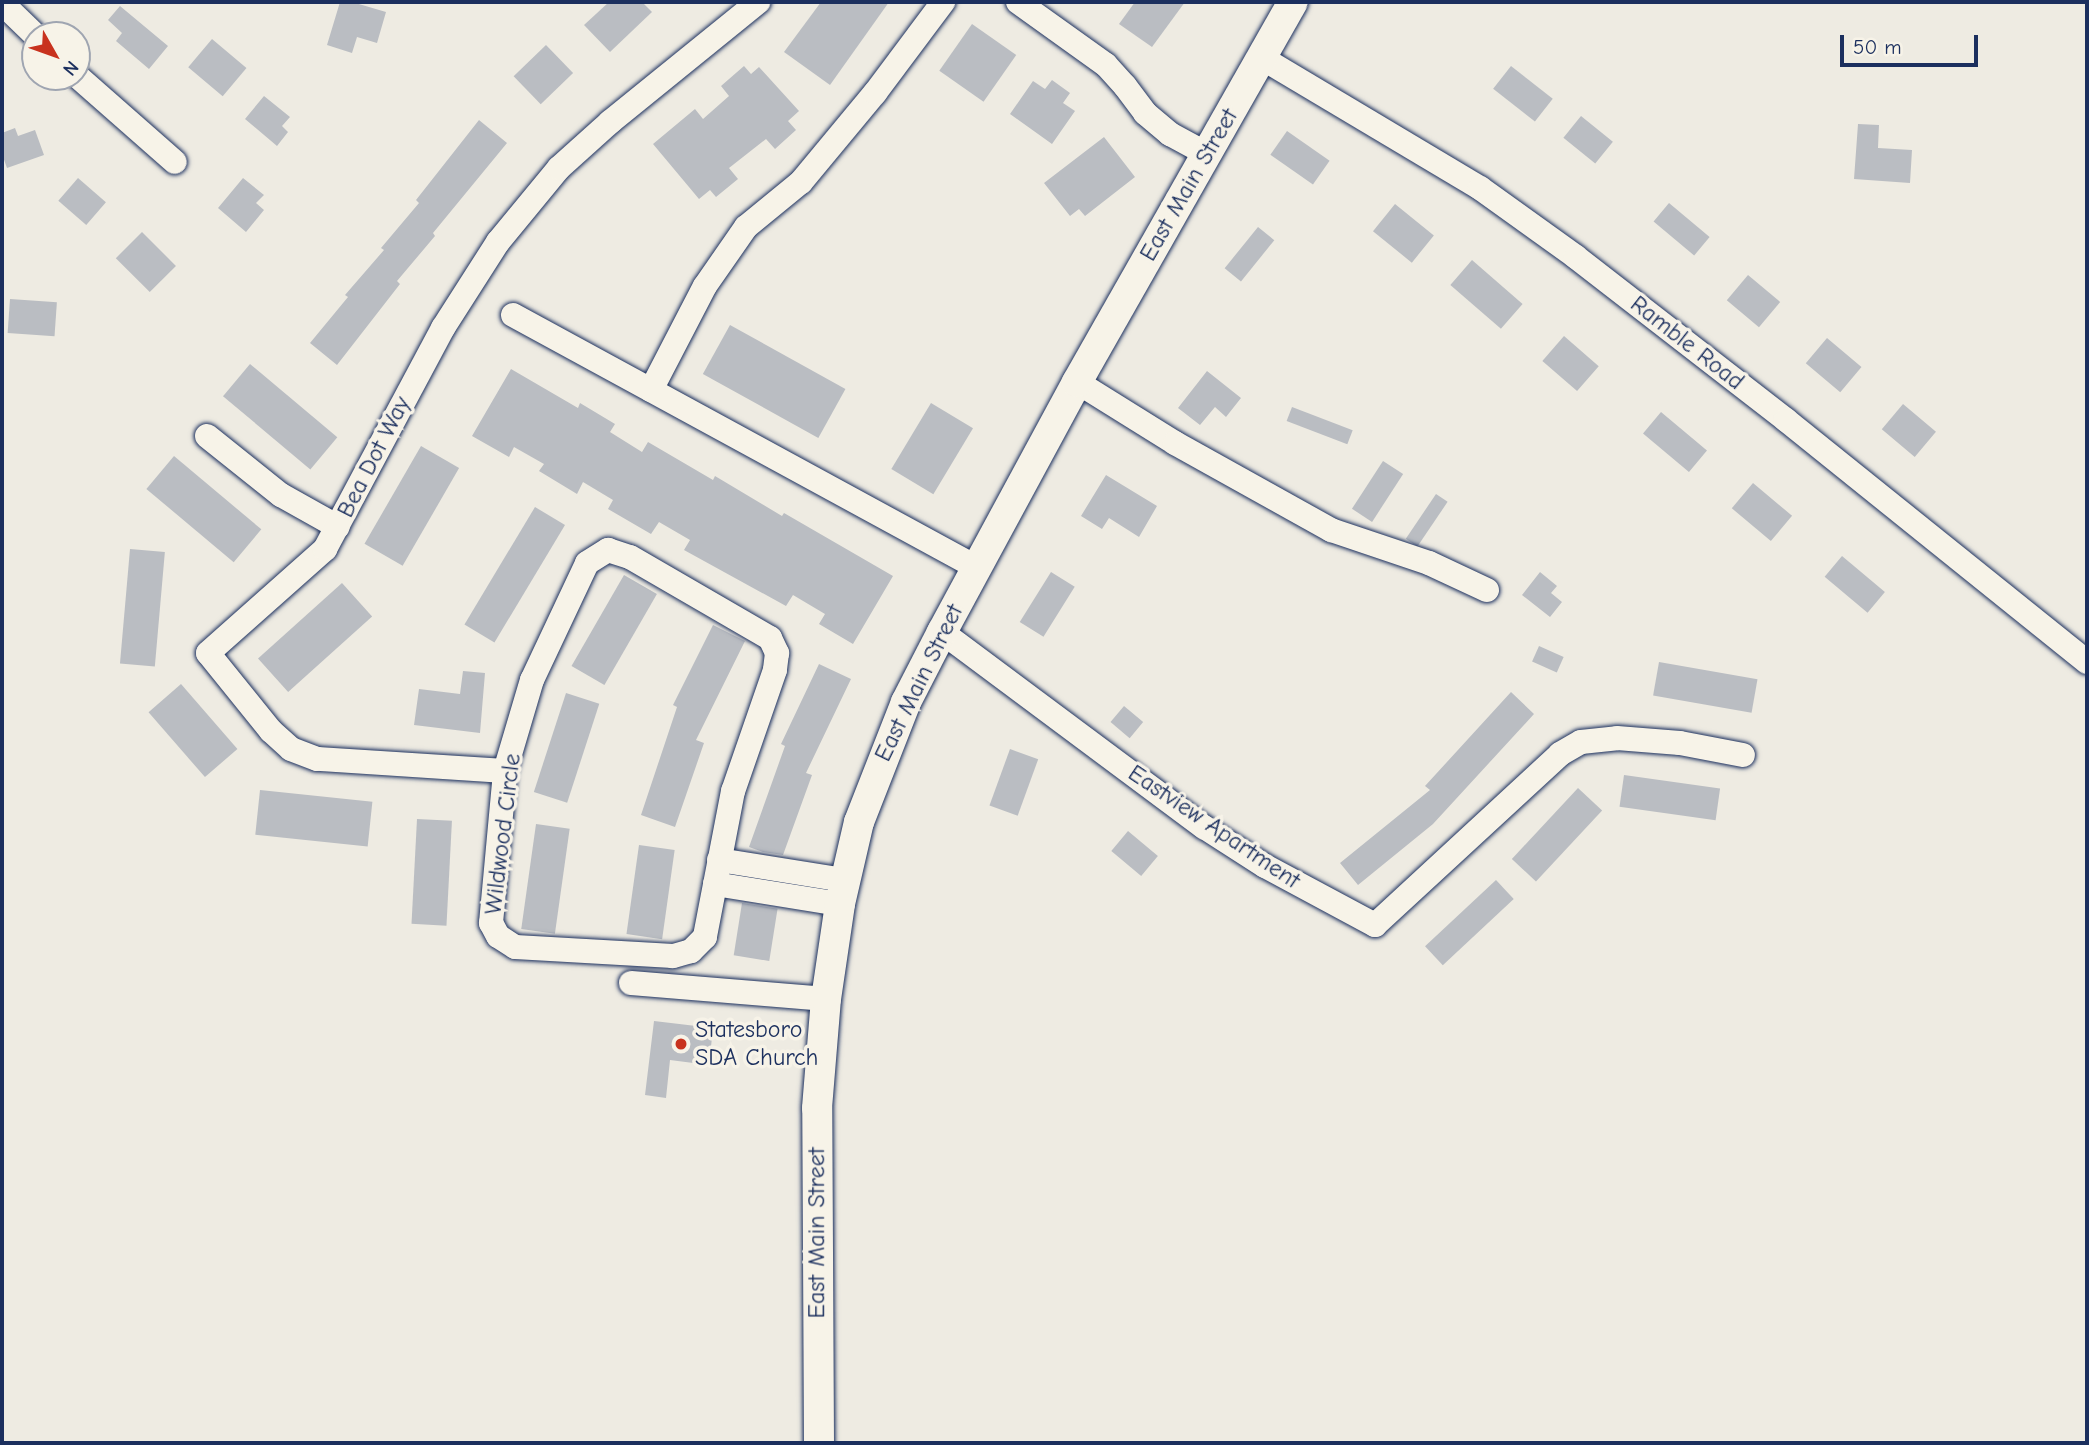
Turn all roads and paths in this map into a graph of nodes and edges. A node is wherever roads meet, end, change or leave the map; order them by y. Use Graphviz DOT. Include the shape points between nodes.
graph roads {
  1 [pos="758,2"];
  2 [pos="943,2"];
  3 [pos="1018,2"];
  4 [pos="1293,2"];
  5 [pos="2,3"];
  6 [pos="21,21"];
  7 [pos="1262,58"];
  8 [pos="91,88"];
  9 [pos="1207,154"];
  10 [pos="176,162"];
  11 [pos="513,314"];
  12 [pos="1077,382"];
  13 [pos="651,390"];
  14 [pos="206,436"];
  15 [pos="338,527"];
  16 [pos="976,567"];
  17 [pos="1487,590"];
  18 [pos="942,632"];
  19 [pos="2087,662"];
  20 [pos="1743,755"];
  21 [pos="505,771"];
  22 [pos="719,860"];
  23 [pos="715,884"];
  24 [pos="842,892"];
  25 [pos="631,983"];
  26 [pos="826,999"];
  27 [pos="819,1443"];
  1 -- 15 [label="street, Bea Dot Way" via="559,168 498,242 443,328"];
  2 -- 13 [label="street" via="801,182 746,228 705,286"];
  3 -- 9 [label="street" via="1106,65 1145,113 1170,134"];
  4 -- 7 [label="main road, East Main Street"];
  5 -- 6 [label="street"];
  7 -- 9 [label="main road, East Main Street"];
  7 -- 19 [label="street, Ramble Road" via="1480,188 1576,257"];
  8 -- 10 [label="street"];
  9 -- 12 [label="main road, East Main Street"];
  11 -- 13 [label="street"];
  12 -- 16 [label="main road, East Main Street"];
  12 -- 17 [label="street" via="1331,530"];
  13 -- 16 [label="street"];
  14 -- 15 [label="street" via="281,495"];
  15 -- 21 [label="street, Bea Dot Way" via="309,566 208,653 271,730 292,748 317,758"];
  16 -- 18 [label="main road, East Main Street"];
  18 -- 20 [label="street, Eastview Apartment" via="1204,827 1375,926 1560,754 1581,742 1618,737"];
  18 -- 24 [label="main road, East Main Street" via="884,753 859,822"];
  21 -- 22 [label="street, Wildwood Circle" via="532,680 587,564 608,550 630,557 770,638 777,653 740,764"];
  21 -- 23 [label="street, Wildwood Circle" via="491,923 498,936 515,947 673,956 691,951 705,937"];
  22 -- 23 [label="street, Wildwood Circle"];
  22 -- 24 [label="street"];
  23 -- 24 [label="street"];
  24 -- 26 [label="main road, East Main Street"];
  25 -- 26 [label="street"];
  26 -- 27 [label="main road, East Main Street" via="817,1108"];
}
